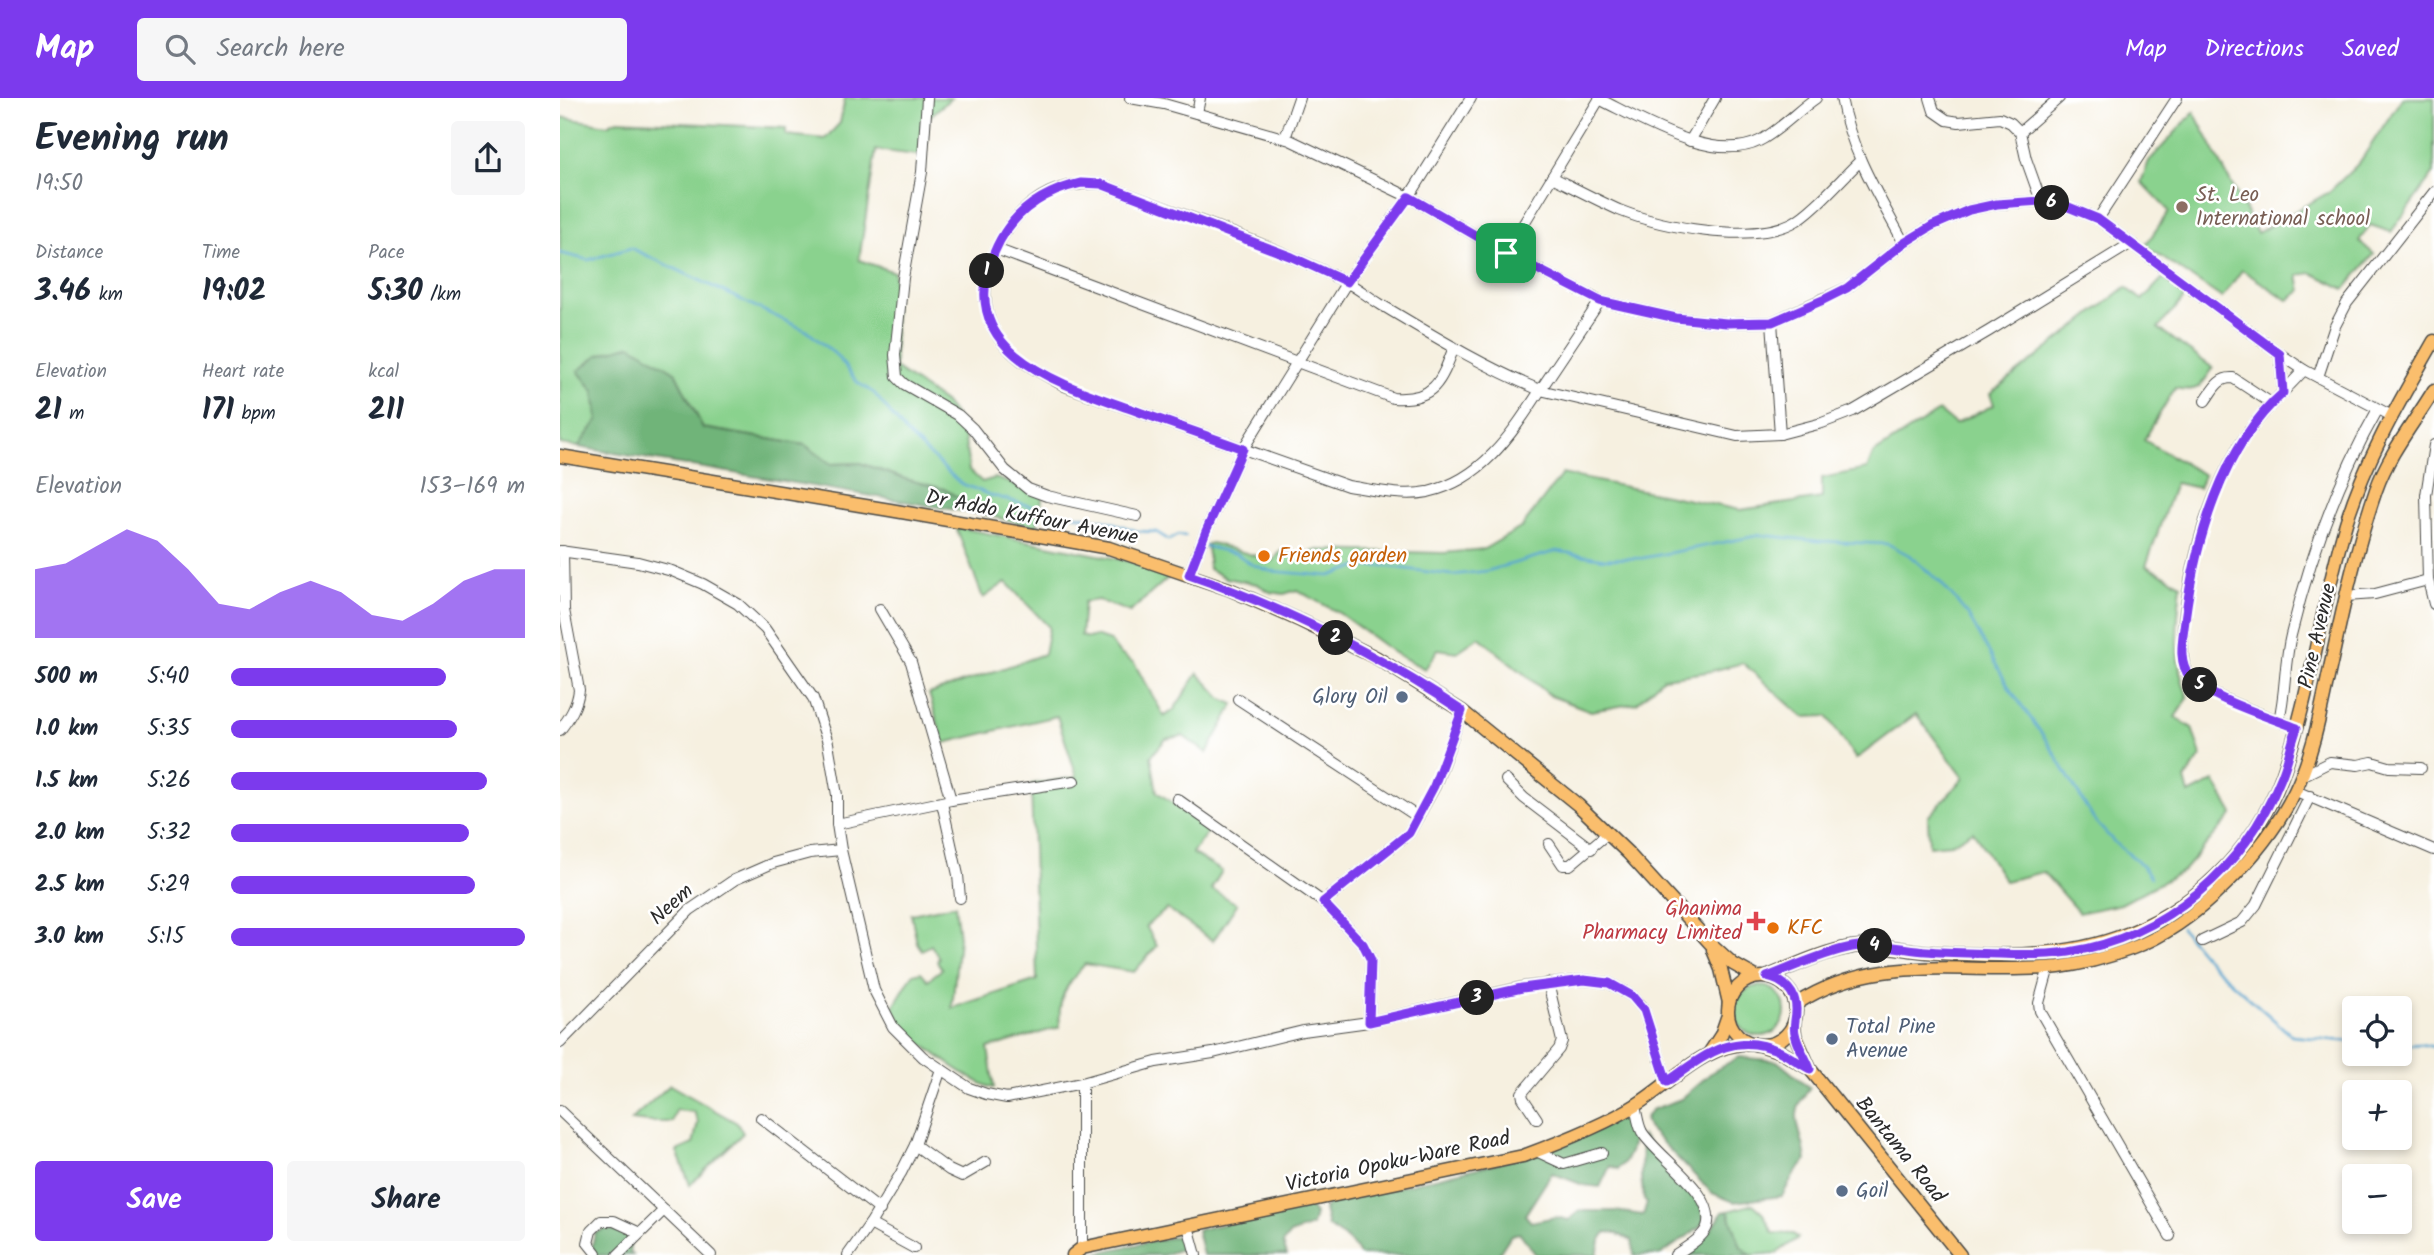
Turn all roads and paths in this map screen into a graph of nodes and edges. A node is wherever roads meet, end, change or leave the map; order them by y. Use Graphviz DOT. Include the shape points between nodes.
graph roads {
  1 [pos="928,98"];
  2 [pos="1130,98"];
  3 [pos="1200,98"];
  4 [pos="1299,98"];
  5 [pos="1471,98"];
  6 [pos="1600,98"];
  7 [pos="1714,98"];
  8 [pos="1815,98"];
  9 [pos="1841,98"];
  10 [pos="1930,98"];
  11 [pos="2059,98"];
  12 [pos="2177,98"];
  13 [pos="1197,113"];
  14 [pos="2020,132"];
  15 [pos="1285,138"];
  16 [pos="1690,141"];
  17 [pos="1859,162"];
  18 [pos="1552,177"];
  19 [pos="2434,192"];
  20 [pos="1409,197"];
  21 [pos="2041,201"];
  22 [pos="2098,219"];
  23 [pos="1904,243"];
  24 [pos="2130,244"];
  25 [pos="996,248"];
  26 [pos="1506,253"];
  27 [pos="1347,282"];
  28 [pos="1600,301"];
  29 [pos="1772,322"];
  30 [pos="2434,341"];
  31 [pos="1454,347"];
  32 [pos="2280,354"];
  33 [pos="1298,362"];
  34 [pos="2304,370"];
  35 [pos="2318,377"];
  36 [pos="1540,390"];
  37 [pos="2434,390"];
  38 [pos="2283,393"];
  39 [pos="2205,401"];
  40 [pos="2271,403"];
  41 [pos="2378,409"];
  42 [pos="2392,416"];
  43 [pos="1780,434"];
  44 [pos="2434,445"];
  45 [pos="1243,449"];
  46 [pos="560,456"];
  47 [pos="2430,496"];
  48 [pos="1138,516"];
  49 [pos="561,551"];
  50 [pos="1189,575"];
  51 [pos="2428,580"];
  52 [pos="2346,596"];
  53 [pos="2434,604"];
  54 [pos="880,609"];
  55 [pos="1238,699"];
  56 [pos="1462,711"];
  57 [pos="2279,720"];
  58 [pos="2297,728"];
  59 [pos="560,730"];
  60 [pos="2421,768"];
  61 [pos="2302,776"];
  62 [pos="1506,780"];
  63 [pos="1074,781"];
  64 [pos="2296,791"];
  65 [pos="2309,796"];
  66 [pos="1177,799"];
  67 [pos="946,802"];
  68 [pos="1418,817"];
  69 [pos="837,824"];
  70 [pos="1608,833"];
  71 [pos="1549,844"];
  72 [pos="1591,849"];
  73 [pos="841,850"];
  74 [pos="2434,850"];
  75 [pos="960,898"];
  76 [pos="1323,902"];
  77 [pos="2202,941"];
  78 [pos="1710,943"];
  79 [pos="2049,967"];
  80 [pos="1762,977"];
  81 [pos="1548,984"];
  82 [pos="1796,1004"];
  83 [pos="1729,1009"];
  84 [pos="1369,1022"];
  85 [pos="1794,1024"];
  86 [pos="560,1043"];
  87 [pos="1757,1044"];
  88 [pos="1710,1052"];
  89 [pos="941,1069"];
  90 [pos="1810,1069"];
  91 [pos="1667,1082"];
  92 [pos="1082,1083"];
  93 [pos="1635,1106"];
  94 [pos="560,1111"];
  95 [pos="761,1118"];
  96 [pos="1537,1119"];
  97 [pos="915,1145"];
  98 [pos="1536,1151"];
  99 [pos="1602,1153"];
  100 [pos="986,1162"];
  101 [pos="664,1210"];
  102 [pos="880,1210"];
  103 [pos="870,1224"];
  104 [pos="1188,1226"];
  105 [pos="640,1233"];
  106 [pos="2170,1236"];
  107 [pos="914,1248"];
  108 [pos="1078,1252"];
  109 [pos="596,1253"];
  110 [pos="1956,1253"];
  111 [pos="618,1255"];
  112 [pos="711,1255"];
  113 [pos="848,1255"];
  114 [pos="1196,1255"];
  115 [pos="1675,1255"];
  1 -- 48 [label="street" via="922,172 903,278 897,377 958,415 1005,470 1028,489"];
  2 -- 13 [label="street"];
  3 -- 13 [label="street"];
  4 -- 15 [label="street"];
  5 -- 20 [label="street"];
  6 -- 16 [label="street"];
  6 -- 18 [label="street"];
  7 -- 16 [label="street"];
  8 -- 16 [label="street" via="1753,143 1729,146"];
  9 -- 17 [label="street"];
  10 -- 14 [label="street" via="1934,111 1947,120 2000,118"];
  11 -- 14 [label="street"];
  12 -- 22 [label="street"];
  13 -- 15 [label="street"];
  14 -- 21 [label="street"];
  15 -- 20 [label="street"];
  17 -- 18 [label="street" via="1793,223 1762,231 1727,232 1650,219"];
  17 -- 23 [label="street"];
  18 -- 26 [label="street"];
  19 -- 35 [label="street" via="2347,303"];
  20 -- 26 [label="street"];
  20 -- 27 [label="street"];
  21 -- 22 [label="street"];
  21 -- 23 [label="street" via="1969,210"];
  22 -- 24 [label="street"];
  23 -- 29 [label="street" via="1847,288"];
  24 -- 32 [label="street"];
  24 -- 43 [label="street" via="1853,411"];
  25 -- 27 [label="street" via="1017,217 1036,200 1081,183 1101,184"];
  25 -- 33 [label="street"];
  25 -- 45 [label="street" via="987,270 985,303 994,330 1010,352 1065,386"];
  26 -- 28 [label="street"];
  27 -- 31 [label="street"];
  27 -- 33 [label="street"];
  28 -- 29 [label="street" via="1676,318"];
  28 -- 36 [label="street"];
  29 -- 43 [label="street"];
  30 -- 42 [label="main road"];
  31 -- 33 [label="street" via="1436,386 1410,399 1393,398"];
  31 -- 36 [label="street"];
  32 -- 34 [label="street"];
  32 -- 38 [label="street"];
  33 -- 45 [label="street"];
  34 -- 35 [label="street"];
  34 -- 38 [label="street"];
  35 -- 41 [label="street"];
  36 -- 43 [label="street" via="1737,436"];
  36 -- 45 [label="street" via="1497,451 1461,481 1427,492 1348,486"];
  37 -- 52 [label="main road, Pine Avenue" via="2381,478"];
  38 -- 40 [label="street"];
  39 -- 40 [label="street" via="2221,379 2233,378"];
  40 -- 57 [label="street" via="2239,447 2206,519 2190,580 2182,649 2190,678 2228,700"];
  41 -- 42 [label="street"];
  41 -- 57 [label="street" via="2330,510 2302,593 2290,638"];
  42 -- 58 [label="main road" via="2361,478 2345,525"];
  44 -- 47 [label="street"];
  45 -- 50 [label="street"];
  46 -- 50 [label="main road, Dr Addo Kuffour Avenue" via="1109,548"];
  47 -- 51 [label="street"];
  49 -- 59 [label="street" via="564,610 579,690 571,717"];
  49 -- 69 [label="street" via="672,571 738,604 765,629 813,698 828,743"];
  50 -- 56 [label="main road, Dr Addo Kuffour Avenue" via="1356,648"];
  51 -- 52 [label="street" via="2375,594"];
  51 -- 53 [label="street"];
  52 -- 61 [label="main road, Pine Avenue"];
  54 -- 67 [label="street" via="911,662"];
  55 -- 68 [label="street"];
  56 -- 68 [label="street"];
  56 -- 70 [label="main road, Dr Addo Kuffour Avenue"];
  57 -- 58 [label="street"];
  58 -- 80 [label="main road" via="2281,778 2261,818 2232,859 2195,896 2155,923 2082,948 2046,954 1852,947"];
  60 -- 61 [label="street" via="2330,762"];
  61 -- 64 [label="main road, Pine Avenue"];
  62 -- 72 [label="street"];
  63 -- 67 [label="street"];
  64 -- 65 [label="street"];
  64 -- 79 [label="main road, Pine Avenue" via="2254,855 2185,920 2132,948"];
  65 -- 74 [label="street"];
  65 -- 77 [label="street" via="2247,918"];
  66 -- 76 [label="street"];
  67 -- 69 [label="street"];
  67 -- 75 [label="street"];
  68 -- 76 [label="street" via="1409,833"];
  69 -- 73 [label="street"];
  70 -- 72 [label="street"];
  70 -- 78 [label="main road, Dr Addo Kuffour Avenue"];
  71 -- 72 [label="street" via="1563,864 1570,865"];
  73 -- 86 [label="street, Neem" via="773,863 734,880 690,911"];
  73 -- 89 [label="street" via="874,990 893,1027"];
  76 -- 84 [label="street" via="1363,944 1371,960"];
  78 -- 80 [label="main road, Dr Addo Kuffour Avenue" via="1733,964"];
  78 -- 83 [label="main road"];
  79 -- 82 [label="main road, Pine Avenue" via="1887,970 1828,986"];
  79 -- 106 [label="street" via="2040,1010"];
  80 -- 82 [label="main road" via="1778,980"];
  80 -- 83 [label="main road" via="1741,984"];
  81 -- 84 [label="street"];
  81 -- 91 [label="street" via="1609,983 1632,996 1644,1010"];
  81 -- 96 [label="street" via="1562,1041 1522,1093"];
  82 -- 85 [label="main road"];
  83 -- 87 [label="main road" via="1737,1034"];
  83 -- 88 [label="main road"];
  84 -- 92 [label="street" via="1156,1062"];
  85 -- 87 [label="main road" via="1779,1041"];
  85 -- 90 [label="main road"];
  87 -- 88 [label="main road" via="1728,1045"];
  87 -- 90 [label="main road"];
  88 -- 91 [label="main road, Victoria Opoku-Ware Road"];
  89 -- 92 [label="street" via="969,1088 1007,1098"];
  89 -- 97 [label="street"];
  90 -- 110 [label="main road, Bantama Road"];
  91 -- 93 [label="main road, Victoria Opoku-Ware Road"];
  92 -- 108 [label="street"];
  93 -- 98 [label="main road, Victoria Opoku-Ware Road"];
  93 -- 115 [label="street" via="1641,1131 1703,1199 1708,1213 1700,1237"];
  94 -- 101 [label="street"];
  95 -- 102 [label="street"];
  97 -- 100 [label="street" via="962,1176"];
  97 -- 102 [label="street"];
  98 -- 99 [label="street" via="1567,1164"];
  98 -- 104 [label="main road, Victoria Opoku-Ware Road"];
  101 -- 105 [label="street"];
  101 -- 112 [label="street"];
  102 -- 103 [label="street"];
  103 -- 107 [label="street"];
  103 -- 113 [label="street"];
  104 -- 108 [label="main road, Victoria Opoku-Ware Road"];
  104 -- 114 [label="street"];
  105 -- 109 [label="street" via="614,1221 601,1221 591,1231 588,1243"];
  105 -- 111 [label="street"];
}
